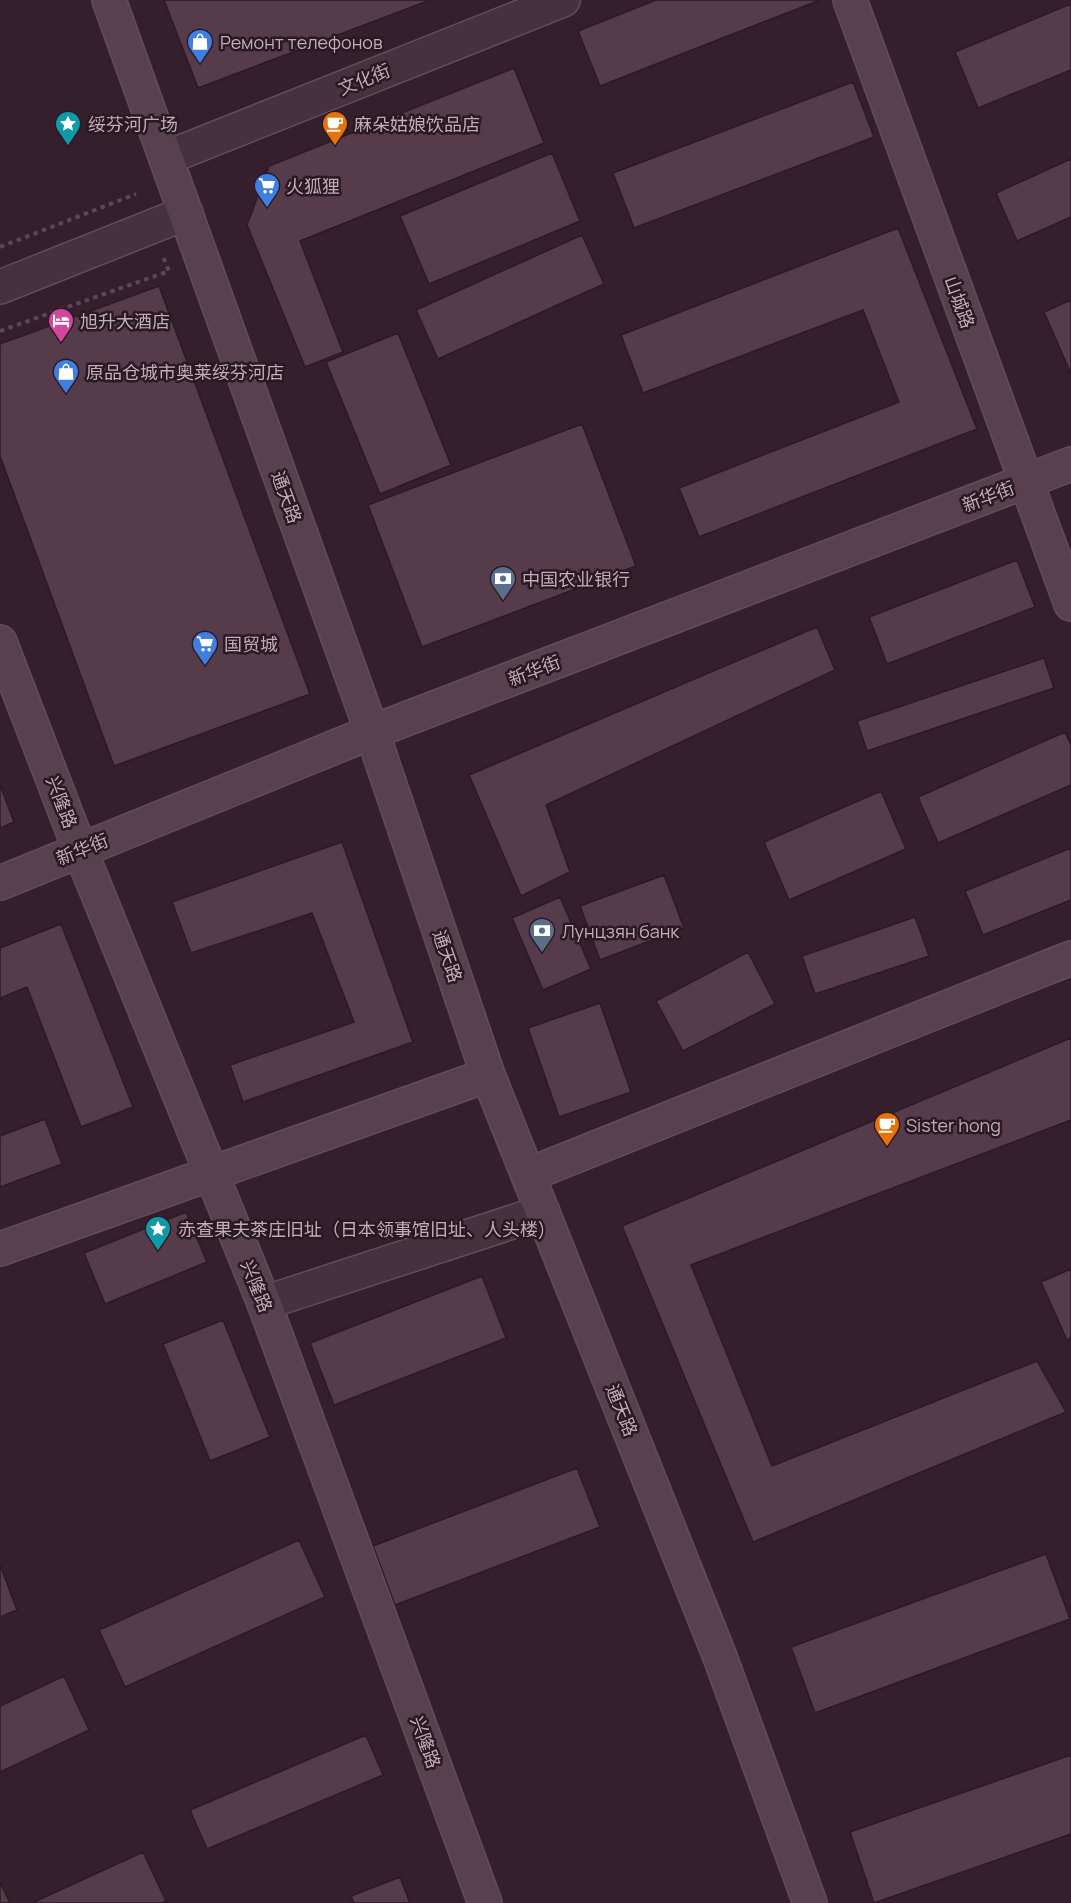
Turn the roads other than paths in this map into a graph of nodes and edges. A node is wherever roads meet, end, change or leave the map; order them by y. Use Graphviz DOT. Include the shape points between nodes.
graph roads {
  1 [pos="109,0"];
  2 [pos="563,0"];
  3 [pos="850,0"];
  4 [pos="166,158"];
  5 [pos="186,213"];
  6 [pos="0,287"];
  7 [pos="1071,464"];
  8 [pos="1027,482"];
  9 [pos="1071,604"];
  10 [pos="0,642"];
  11 [pos="372,732"];
  12 [pos="80,850"];
  13 [pos="0,883"];
  14 [pos="1071,958"];
  15 [pos="488,1075"];
  16 [pos="211,1174"];
  17 [pos="528,1175"];
  18 [pos="543,1212"];
  19 [pos="0,1248"];
  20 [pos="264,1303"];
  21 [pos="485,1903"];
  22 [pos="810,1903"];
  1 -- 4 [label="main road, 通天路"];
  2 -- 4 [label="street, 文化街"];
  3 -- 8 [label="main road, 山城路"];
  4 -- 5 [label="main road, 通天路"];
  5 -- 6 [label="street"];
  5 -- 11 [label="main road, 通天路"];
  7 -- 8 [label="main road, 新华街"];
  8 -- 9 [label="main road, 山城路"];
  8 -- 11 [label="main road, 新华街"];
  10 -- 12 [label="main road, 兴隆路"];
  11 -- 12 [label="main road, 新华街"];
  11 -- 15 [label="main road, 通天路"];
  12 -- 13 [label="main road, 新华街"];
  12 -- 16 [label="main road, 兴隆路"];
  14 -- 17 [label="main road"];
  15 -- 16 [label="main road"];
  15 -- 17 [label="main road, 通天路"];
  16 -- 19 [label="main road"];
  16 -- 20 [label="main road, 兴隆路"];
  17 -- 18 [label="main road, 通天路"];
  18 -- 20 [label="street"];
  18 -- 22 [label="main road, 通天路" via="720,1657"];
  20 -- 21 [label="main road, 兴隆路"];
}
